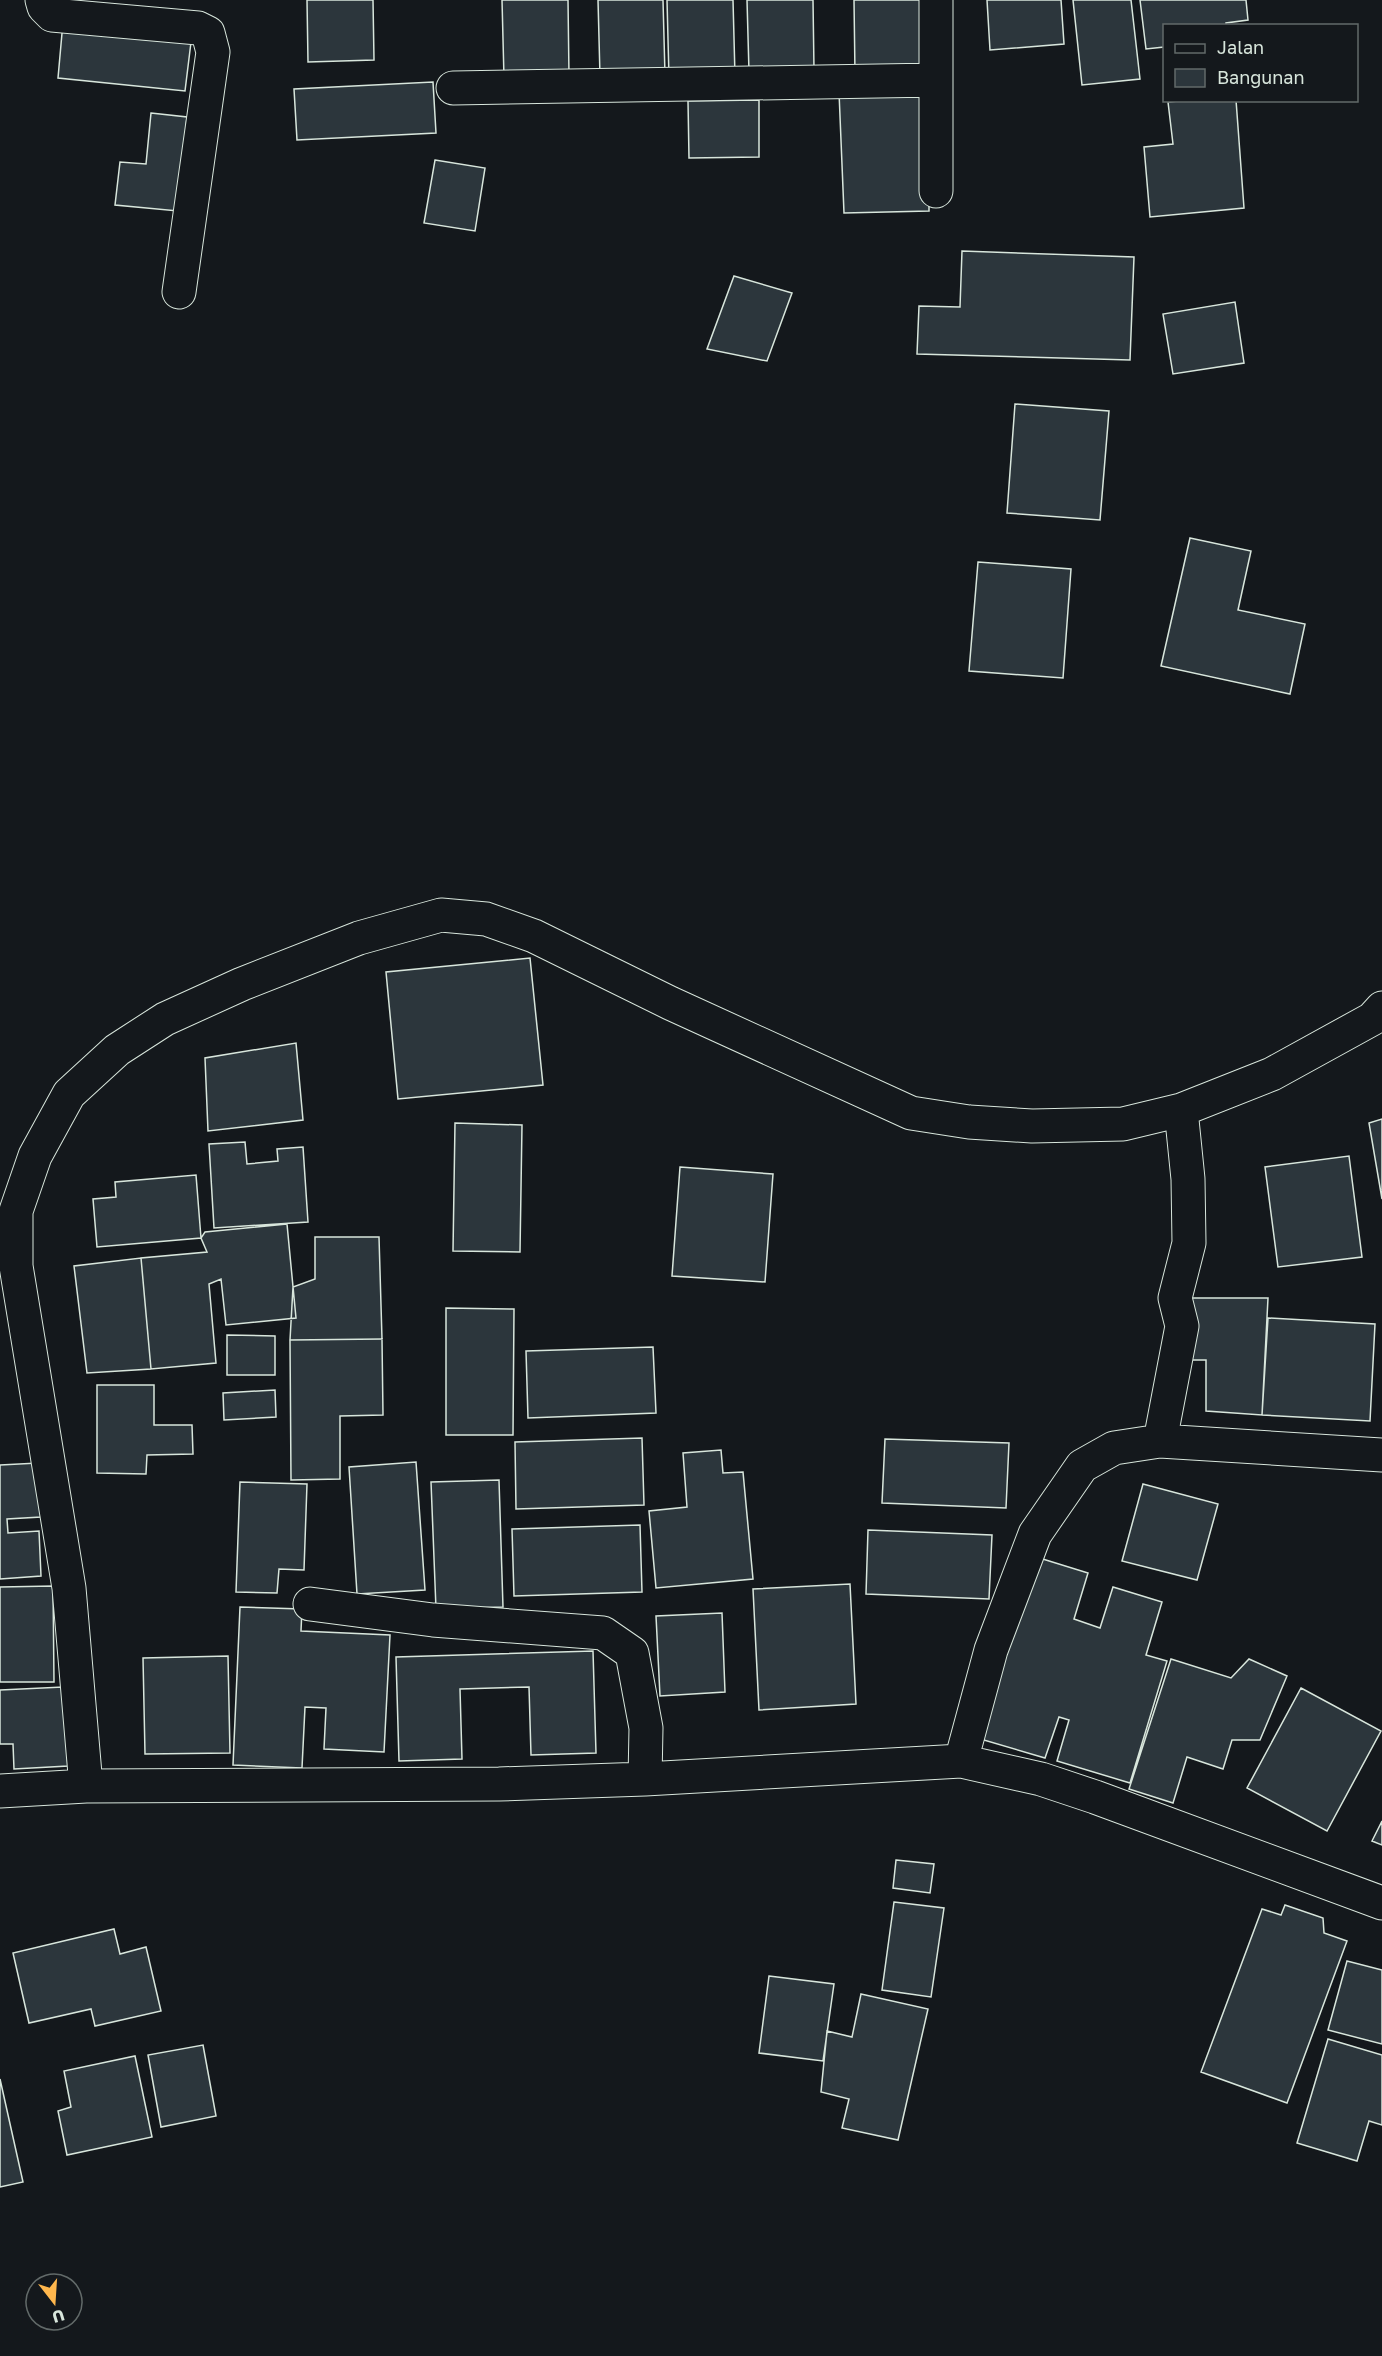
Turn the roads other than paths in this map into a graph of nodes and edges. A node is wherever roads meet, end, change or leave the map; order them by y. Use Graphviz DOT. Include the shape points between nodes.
graph roads {
  1 [pos="42,0"];
  2 [pos="936,0"];
  3 [pos="936,80"];
  4 [pos="453,88"];
  5 [pos="936,191"];
  6 [pos="179,292"];
  7 [pos="1382,1008"];
  8 [pos="1181,1110"];
  9 [pos="1160,1442"];
  10 [pos="1382,1455"];
  11 [pos="310,1604"];
  12 [pos="962,1761"];
  13 [pos="645,1779"];
  14 [pos="86,1786"];
  15 [pos="0,1791"];
  16 [pos="1382,1903"];
  1 -- 6 [label="street" via="51,15 198,28 208,33 213,52"];
  2 -- 3 [label="street"];
  3 -- 4 [label="street"];
  3 -- 5 [label="street"];
  7 -- 8 [label="street" via="1372,1019 1272,1074"];
  8 -- 9 [label="street" via="1189,1243 1175,1298 1182,1326"];
  8 -- 14 [label="street" via="1123,1124 1032,1126 912,1113 670,1003 534,936 486,919 441,915 359,938 165,1019 117,1050 69,1094 35,1156 16,1211 16,1266 69,1588"];
  9 -- 10 [label="street"];
  9 -- 12 [label="street" via="1114,1448 1082,1466 1035,1534 991,1650"];
  11 -- 13 [label="street" via="433,1620 603,1633 632,1653 646,1728"];
  12 -- 13 [label="street"];
  12 -- 16 [label="street" via="1063,1786"];
  13 -- 14 [label="street" via="499,1784"];
  14 -- 15 [label="street"];
}
